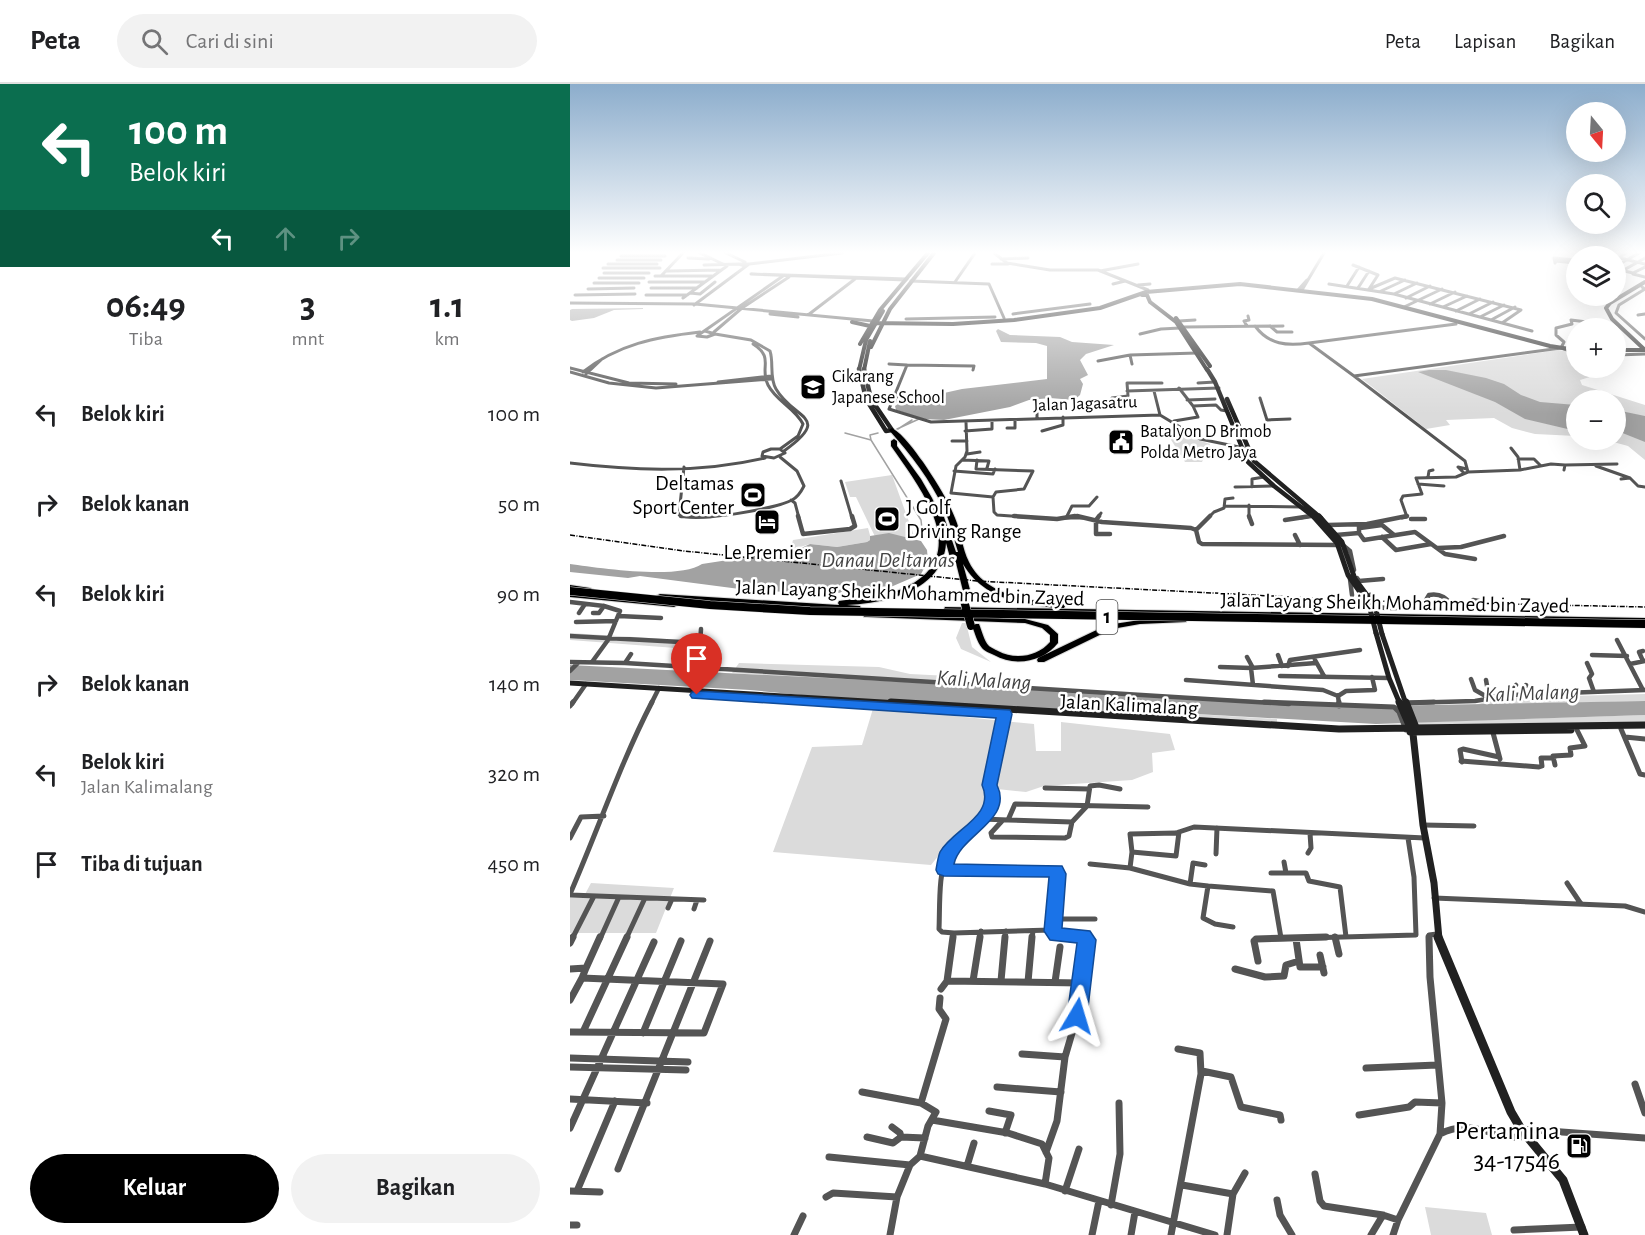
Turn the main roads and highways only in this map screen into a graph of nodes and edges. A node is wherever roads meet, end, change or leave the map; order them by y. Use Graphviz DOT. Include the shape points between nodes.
graph roads {
  1 [pos="884,307"];
  2 [pos="887,307"];
  3 [pos="892,307"];
  4 [pos="1081,307"];
  5 [pos="1099,307"];
  6 [pos="1160,307"];
  7 [pos="1405,307"];
  8 [pos="1609,307"];
  9 [pos="1614,307"];
  10 [pos="877,315"];
  11 [pos="859,320"];
  12 [pos="884,320"];
  13 [pos="990,321"];
  14 [pos="852,322"];
  15 [pos="907,322"];
  16 [pos="872,323"];
  17 [pos="879,329"];
  18 [pos="1193,342"];
  19 [pos="1566,348"];
  20 [pos="1643,349"];
  21 [pos="1626,351"];
  22 [pos="1626,351"];
  23 [pos="862,382"];
  24 [pos="1218,385"];
  25 [pos="889,431"];
  26 [pos="894,441"];
  27 [pos="1244,448"];
  28 [pos="931,495"];
  29 [pos="955,535"];
  30 [pos="1341,546"];
  31 [pos="570,591"];
  32 [pos="966,597"];
  33 [pos="746,603"];
  34 [pos="1372,606"];
  35 [pos="1208,612"];
  36 [pos="867,615"];
  37 [pos="1183,620"];
  38 [pos="1645,623"];
  39 [pos="974,626"];
  40 [pos="1379,634"];
  41 [pos="570,685"];
  42 [pos="1402,706"];
  43 [pos="1645,727"];
  44 [pos="1410,729"];
  45 [pos="1492,729"];
  46 [pos="1583,1231"];
  1 -- 10 [label="main road"];
  2 -- 23 [label="main road, bridge" via="858,364"];
  3 -- 12 [label="main road"];
  4 -- 13 [label="main road"];
  5 -- 13 [label="main road" via="1082,312"];
  6 -- 18 [label="main road"];
  7 -- 19 [label="main road"];
  8 -- 20 [label="main road" via="1607,312"];
  9 -- 20 [label="main road" via="1613,312"];
  10 -- 11 [label="main road"];
  10 -- 16 [label="main road"];
  12 -- 13 [label="main road"];
  12 -- 15 [label="main road"];
  12 -- 16 [label="main road"];
  12 -- 17 [label="main road"];
  13 -- 15 [label="main road"];
  14 -- 16 [label="main road"];
  15 -- 17 [label="main road"];
  16 -- 23 [label="main road" via="855,360 855,375"];
  17 -- 23 [label="main road"];
  18 -- 24 [label="main road"];
  18 -- 24 [label="main road"];
  20 -- 21 [label="main road"];
  20 -- 22 [label="main road"];
  23 -- 25 [label="main road" via="866,402"];
  24 -- 27 [label="main road"];
  24 -- 27 [label="main road"];
  25 -- 26 [label="highway"];
  25 -- 29 [label="highway" via="934,492"];
  26 -- 28 [label="highway"];
  26 -- 33 [label="highway" via="937,515 943,550 933,572 909,588 871,600"];
  27 -- 30 [label="main road" via="1258,466 1328,525"];
  27 -- 30 [label="main road" via="1248,462"];
  28 -- 32 [label="highway" via="944,523"];
  29 -- 32 [label="highway"];
  29 -- 35 [label="highway" via="973,574 991,590 1014,599 1049,605"];
  30 -- 34 [label="main road"];
  30 -- 34 [label="main road" via="1350,579"];
  31 -- 33 [label="highway, 1"];
  31 -- 36 [label="highway, 1" via="703,608"];
  31 -- 38 [label="highway, Jalan Layang Sheikh Mohammed bin Zayed / 1, bridge" via="810,611"];
  32 -- 39 [label="highway, bridge"];
  33 -- 35 [label="highway, 1"];
  34 -- 40 [label="main road, bridge"];
  35 -- 38 [label="highway, 1"];
  36 -- 37 [label="highway, 1"];
  36 -- 39 [label="highway" via="1025,621 1049,628 1055,640 1042,655 1010,658 986,648"];
  37 -- 38 [label="highway, 1"];
  37 -- 39 [label="highway" via="1116,626 1048,657 1017,663 987,655 978,645"];
  40 -- 42 [label="main road"];
  40 -- 42 [label="main road" via="1389,678"];
  41 -- 44 [label="main road, Jalan Kalimalang" via="1215,724"];
  42 -- 44 [label="main road"];
  43 -- 45 [label="main road"];
  43 -- 45 [label="main road"];
  44 -- 45 [label="main road, Jalan Kalimalang"];
  44 -- 46 [label="main road" via="1431,861 1437,934 1511,1112 1563,1180"];
}
